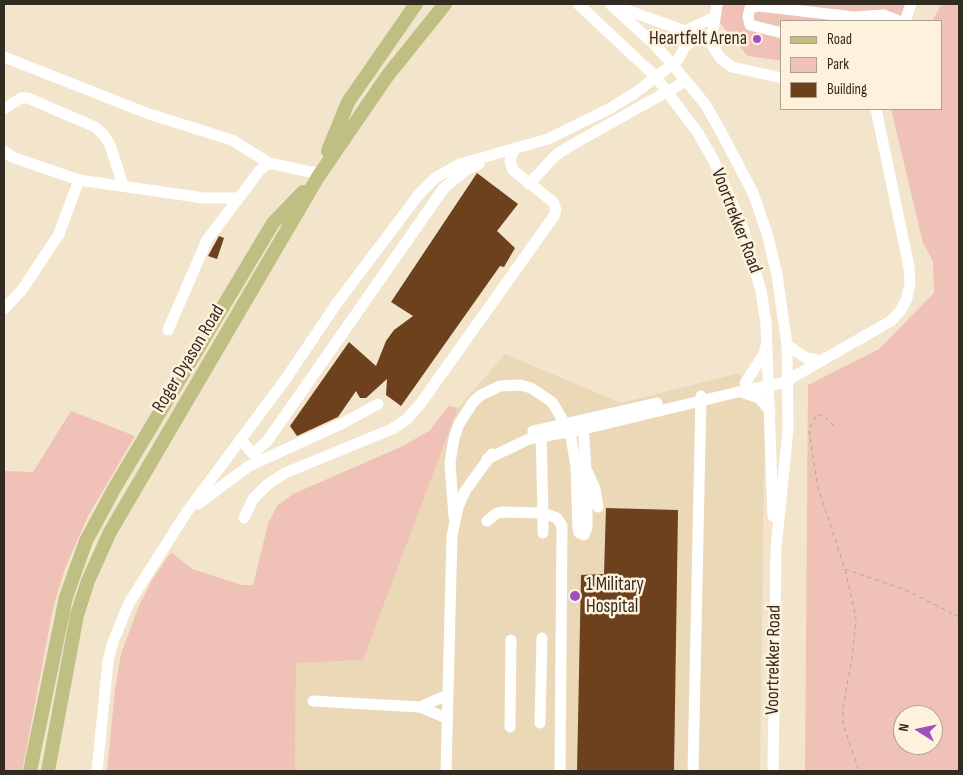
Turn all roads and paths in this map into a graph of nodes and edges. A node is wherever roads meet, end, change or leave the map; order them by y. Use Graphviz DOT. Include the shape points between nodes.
graph roads {
  1 [pos="416,4"];
  2 [pos="446,4"];
  3 [pos="578,4"];
  4 [pos="610,4"];
  5 [pos="717,4"];
  6 [pos="911,4"];
  7 [pos="880,14"];
  8 [pos="715,17"];
  9 [pos="854,19"];
  10 [pos="896,20"];
  11 [pos="905,20"];
  12 [pos="685,31"];
  13 [pos="780,32"];
  14 [pos="697,37"];
  15 [pos="711,44"];
  16 [pos="4,57"];
  17 [pos="672,64"];
  18 [pos="656,77"];
  19 [pos="780,78"];
  20 [pos="686,81"];
  21 [pos="667,91"];
  22 [pos="4,109"];
  23 [pos="876,110"];
  24 [pos="4,151"];
  25 [pos="512,156"];
  26 [pos="269,163"];
  27 [pos="320,174"];
  28 [pos="434,178"];
  29 [pos="79,180"];
  30 [pos="529,184"];
  31 [pos="123,185"];
  32 [pos="444,188"];
  33 [pos="238,198"];
  34 [pos="4,309"];
  35 [pos="168,330"];
  36 [pos="768,341"];
  37 [pos="788,344"];
  38 [pos="822,361"];
  39 [pos="789,378"];
  40 [pos="770,382"];
  41 [pos="742,388"];
  42 [pos="701,397"];
  43 [pos="378,404"];
  44 [pos="770,411"];
  45 [pos="583,425"];
  46 [pos="834,426"];
  47 [pos="541,433"];
  48 [pos="241,440"];
  49 [pos="253,454"];
  50 [pos="249,466"];
  51 [pos="586,470"];
  52 [pos="598,507"];
  53 [pos="186,513"];
  54 [pos="543,513"];
  55 [pos="244,518"];
  56 [pos="454,521"];
  57 [pos="487,522"];
  58 [pos="542,533"];
  59 [pos="776,548"];
  60 [pos="845,569"];
  61 [pos="959,617"];
  62 [pos="542,638"];
  63 [pos="511,640"];
  64 [pos="44,695"];
  65 [pos="447,695"];
  66 [pos="313,700"];
  67 [pos="420,707"];
  68 [pos="446,718"];
  69 [pos="540,723"];
  70 [pos="510,727"];
  71 [pos="30,771"];
  72 [pos="40,771"];
  73 [pos="48,771"];
  74 [pos="97,771"];
  75 [pos="446,771"];
  76 [pos="560,771"];
  77 [pos="693,771"];
  78 [pos="773,771"];
  79 [pos="859,771"];
  1 -- 27 [label="main road, Roger Dyason Road" via="348,102"];
  2 -- 73 [label="main road, Roger Dyason Road" via="383,83 318,177 114,524 88,581 78,615"];
  3 -- 18 [label="street, Voortrekker Road"];
  4 -- 12 [label="street"];
  4 -- 17 [label="street, Voortrekker Road"];
  5 -- 8 [label="street"];
  6 -- 11 [label="street"];
  7 -- 9 [label="street"];
  7 -- 10 [label="street"];
  8 -- 12 [label="street"];
  8 -- 15 [label="street"];
  9 -- 13 [label="street" via="760,6 750,8 750,25"];
  12 -- 14 [label="street"];
  14 -- 15 [label="street"];
  14 -- 17 [label="street"];
  15 -- 19 [label="street" via="721,59 732,67"];
  16 -- 26 [label="street" via="149,114 232,140"];
  17 -- 18 [label="street"];
  17 -- 20 [label="street, Voortrekker Road"];
  18 -- 21 [label="street, Voortrekker Road"];
  18 -- 25 [label="street" via="616,105"];
  20 -- 21 [label="street"];
  20 -- 37 [label="street, Voortrekker Road" via="720,130 752,193 767,233"];
  21 -- 30 [label="street" via="570,146"];
  21 -- 36 [label="street, Voortrekker Road" via="698,133 730,195 762,291"];
  22 -- 31 [label="street" via="28,98 95,127 110,145"];
  23 -- 38 [label="street" via="909,267 907,298 891,321"];
  24 -- 29 [label="street" via="12,157"];
  25 -- 28 [label="street" via="481,157"];
  25 -- 30 [label="street" via="515,174"];
  25 -- 32 [label="street" via="475,166"];
  26 -- 27 [label="street"];
  26 -- 33 [label="street"];
  27 -- 64 [label="main road, Roger Dyason Road" via="274,223 99,514 66,597"];
  28 -- 32 [label="street"];
  28 -- 48 [label="street" via="336,303"];
  29 -- 31 [label="street"];
  29 -- 34 [label="street" via="59,234 22,290"];
  30 -- 55 [label="street" via="553,202 554,216 413,414 392,428 285,473 253,499"];
  31 -- 33 [label="street" via="204,198"];
  32 -- 49 [label="street" via="274,432"];
  33 -- 35 [label="street" via="202,249"];
  36 -- 40 [label="street, Voortrekker Road"];
  36 -- 41 [label="street" via="764,354"];
  37 -- 38 [label="street" via="806,358"];
  37 -- 39 [label="street, Voortrekker Road"];
  38 -- 39 [label="street"];
  39 -- 40 [label="street"];
  39 -- 59 [label="street, Voortrekker Road" via="788,430"];
  40 -- 41 [label="street"];
  40 -- 44 [label="street, Voortrekker Road"];
  41 -- 42 [label="street"];
  41 -- 44 [label="street" via="759,398"];
  42 -- 45 [label="street"];
  42 -- 77 [label="street"];
  43 -- 50 [label="street"];
  44 -- 59 [label="street, Voortrekker Road"];
  45 -- 47 [label="street"];
  45 -- 51 [label="street"];
  46 -- 60 [label="path" via="817,414 809,429 818,488"];
  47 -- 54 [label="street"];
  47 -- 56 [label="street" via="507,441 496,449 465,491"];
  48 -- 49 [label="street"];
  48 -- 53 [label="street"];
  49 -- 50 [label="street"];
  50 -- 53 [label="street"];
  51 -- 52 [label="street" via="594,483"];
  51 -- 56 [label="street" via="585,534 580,534 572,440 552,402 531,388 510,384 490,389 473,402 459,424 452,449 450,480"];
  53 -- 74 [label="street" via="139,585 113,642 105,684"];
  54 -- 57 [label="street" via="503,512"];
  54 -- 58 [label="street"];
  54 -- 76 [label="street" via="557,518 562,526"];
  56 -- 65 [label="street"];
  59 -- 78 [label="street, Voortrekker Road"];
  60 -- 61 [label="path" via="908,591"];
  60 -- 79 [label="path" via="856,618 843,724"];
  62 -- 69 [label="street"];
  63 -- 70 [label="street"];
  64 -- 71 [label="main road, Roger Dyason Road"];
  64 -- 72 [label="main road"];
  65 -- 67 [label="street"];
  65 -- 68 [label="street"];
  66 -- 67 [label="street"];
  67 -- 68 [label="street"];
  68 -- 75 [label="street"];
}
